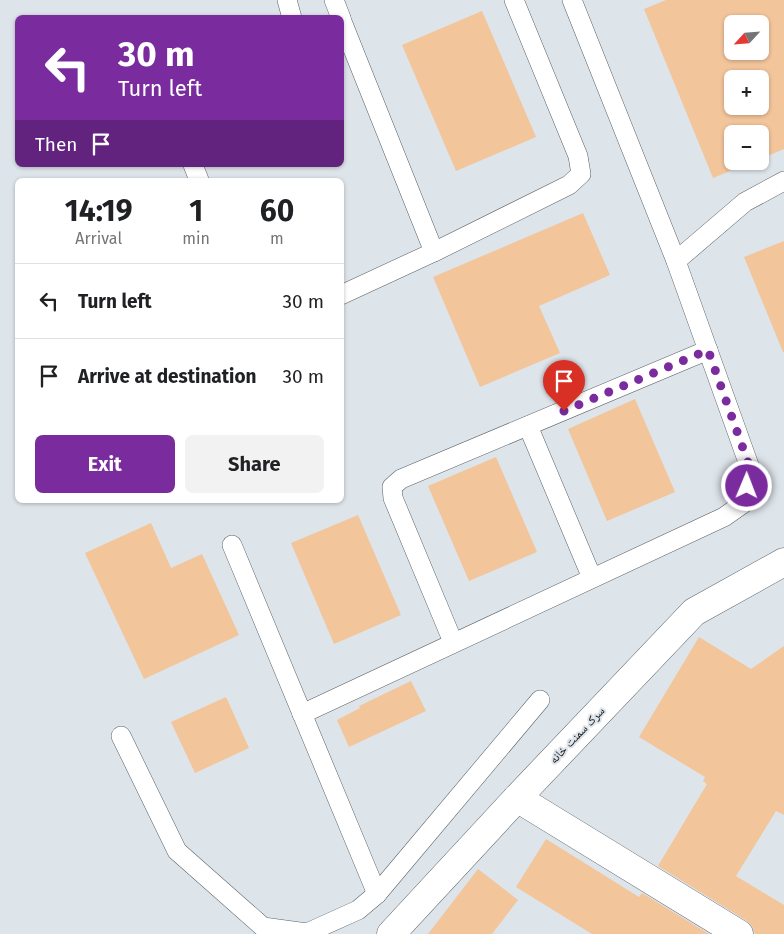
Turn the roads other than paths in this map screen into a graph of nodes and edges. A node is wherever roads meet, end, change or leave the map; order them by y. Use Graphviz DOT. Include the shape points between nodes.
graph roads {
  1 [pos="287,0"];
  2 [pos="334,0"];
  3 [pos="514,0"];
  4 [pos="572,0"];
  5 [pos="291,15"];
  6 [pos="340,15"];
  7 [pos="344,26"];
  8 [pos="784,181"];
  9 [pos="434,252"];
  10 [pos="676,261"];
  11 [pos="344,294"];
  12 [pos="708,350"];
  13 [pos="528,426"];
  14 [pos="232,545"];
  15 [pos="784,562"];
  16 [pos="592,578"];
  17 [pos="453,642"];
  18 [pos="540,700"];
  19 [pos="302,714"];
  20 [pos="121,736"];
  21 [pos="516,798"];
  22 [pos="377,894"];
  23 [pos="391,934"];
  24 [pos="739,934"];
  1 -- 5 [label="lane"];
  2 -- 6 [label="lane"];
  3 -- 9 [label="lane" via="578,156 581,174 569,184"];
  4 -- 10 [label="lane"];
  7 -- 9 [label="lane"];
  8 -- 10 [label="lane" via="745,202"];
  9 -- 11 [label="lane"];
  10 -- 12 [label="lane"];
  12 -- 13 [label="lane"];
  12 -- 16 [label="lane" via="750,468 744,503 724,517"];
  13 -- 16 [label="lane"];
  13 -- 17 [label="lane" via="401,479 392,487 393,498"];
  14 -- 19 [label="lane"];
  15 -- 21 [label="street, سرک سمنت خانه" via="694,612"];
  16 -- 17 [label="lane"];
  17 -- 19 [label="lane"];
  18 -- 22 [label="lane"];
  19 -- 22 [label="lane"];
  20 -- 22 [label="lane" via="177,851 262,928 307,933 358,910"];
  21 -- 23 [label="street, سرک سمنت خانه"];
  21 -- 24 [label="street"];
}
